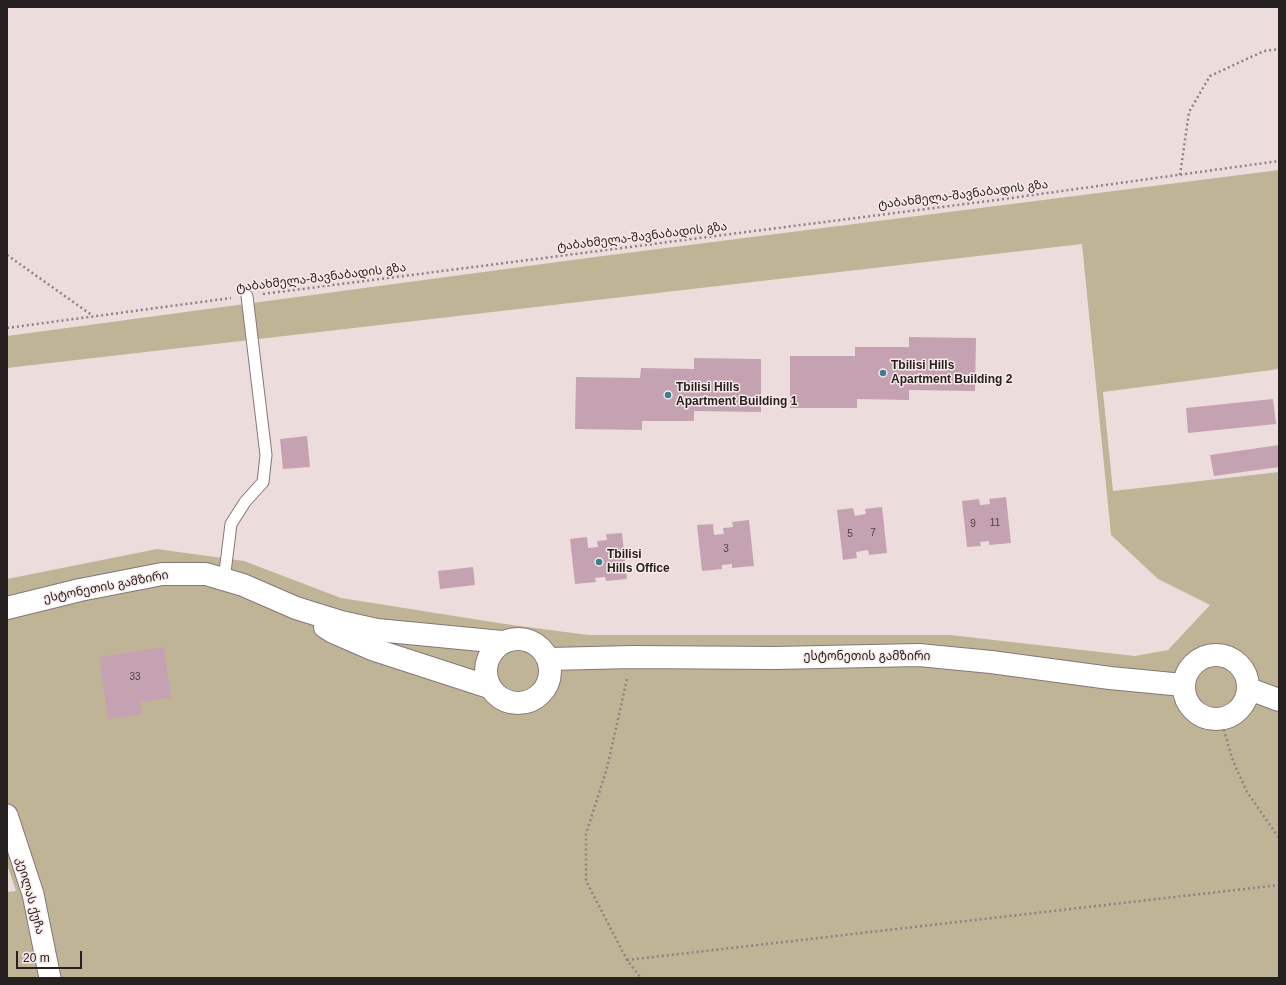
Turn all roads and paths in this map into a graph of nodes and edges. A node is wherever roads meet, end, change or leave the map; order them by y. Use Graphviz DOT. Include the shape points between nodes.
graph roads {
  1 [pos="1279,49"];
  2 [pos="1279,160"];
  3 [pos="1180,175"];
  4 [pos="7,255"];
  5 [pos="247,296"];
  6 [pos="94,316"];
  7 [pos="7,328"];
  8 [pos="224,580"];
  9 [pos="7,608"];
  10 [pos="296,608"];
  11 [pos="502,642"];
  12 [pos="632,657"];
  13 [pos="549,659"];
  14 [pos="1183,685"];
  15 [pos="489,687"];
  16 [pos="1249,690"];
  17 [pos="1279,700"];
  18 [pos="1221,720"];
  19 [pos="7,815"];
  20 [pos="1279,838"];
  21 [pos="1279,885"];
  22 [pos="627,960"];
  23 [pos="50,978"];
  24 [pos="641,978"];
  1 -- 3 [label="path" via="1264,51 1210,76 1189,112"];
  2 -- 3 [label="path, ტაბახმელა-შავნაბადის გზა"];
  3 -- 5 [label="path, ტაბახმელა-შავნაბადის გზა"];
  4 -- 6 [label="path"];
  5 -- 6 [label="path, ტაბახმელა-შავნაბადის გზა"];
  5 -- 8 [label="lane" via="266,455 263,482 245,502 231,524"];
  6 -- 7 [label="path, ტაბახმელა-შავნაბადის გზა"];
  8 -- 9 [label="street, ესტონეთის გამზირი" via="206,574 162,574"];
  8 -- 10 [label="street, ესტონეთის გამზირი" via="243,585"];
  10 -- 11 [label="street" via="376,630"];
  10 -- 15 [label="street" via="333,632 372,649"];
  11 -- 13 [label="street" via="516,638 530,640 541,648"];
  11 -- 15 [label="street" via="490,654 486,670"];
  12 -- 13 [label="street, ესტონეთის გამზირი"];
  12 -- 14 [label="street, ესტონეთის გამზირი" via="919,655"];
  12 -- 22 [label="path" via="607,768 586,834 586,881"];
  13 -- 15 [label="street" via="551,673 547,686 538,697 525,703 511,703 498,697"];
  14 -- 16 [label="street" via="1187,671 1197,660 1211,655 1226,656 1239,663 1247,675"];
  14 -- 18 [label="street" via="1185,699 1194,711 1206,719"];
  16 -- 17 [label="street"];
  16 -- 18 [label="street" via="1245,704 1235,714"];
  18 -- 20 [label="path" via="1233,761 1248,792"];
  19 -- 23 [label="street, კეილას ქუჩა" via="32,894"];
  21 -- 22 [label="path"];
  22 -- 24 [label="path"];
}
